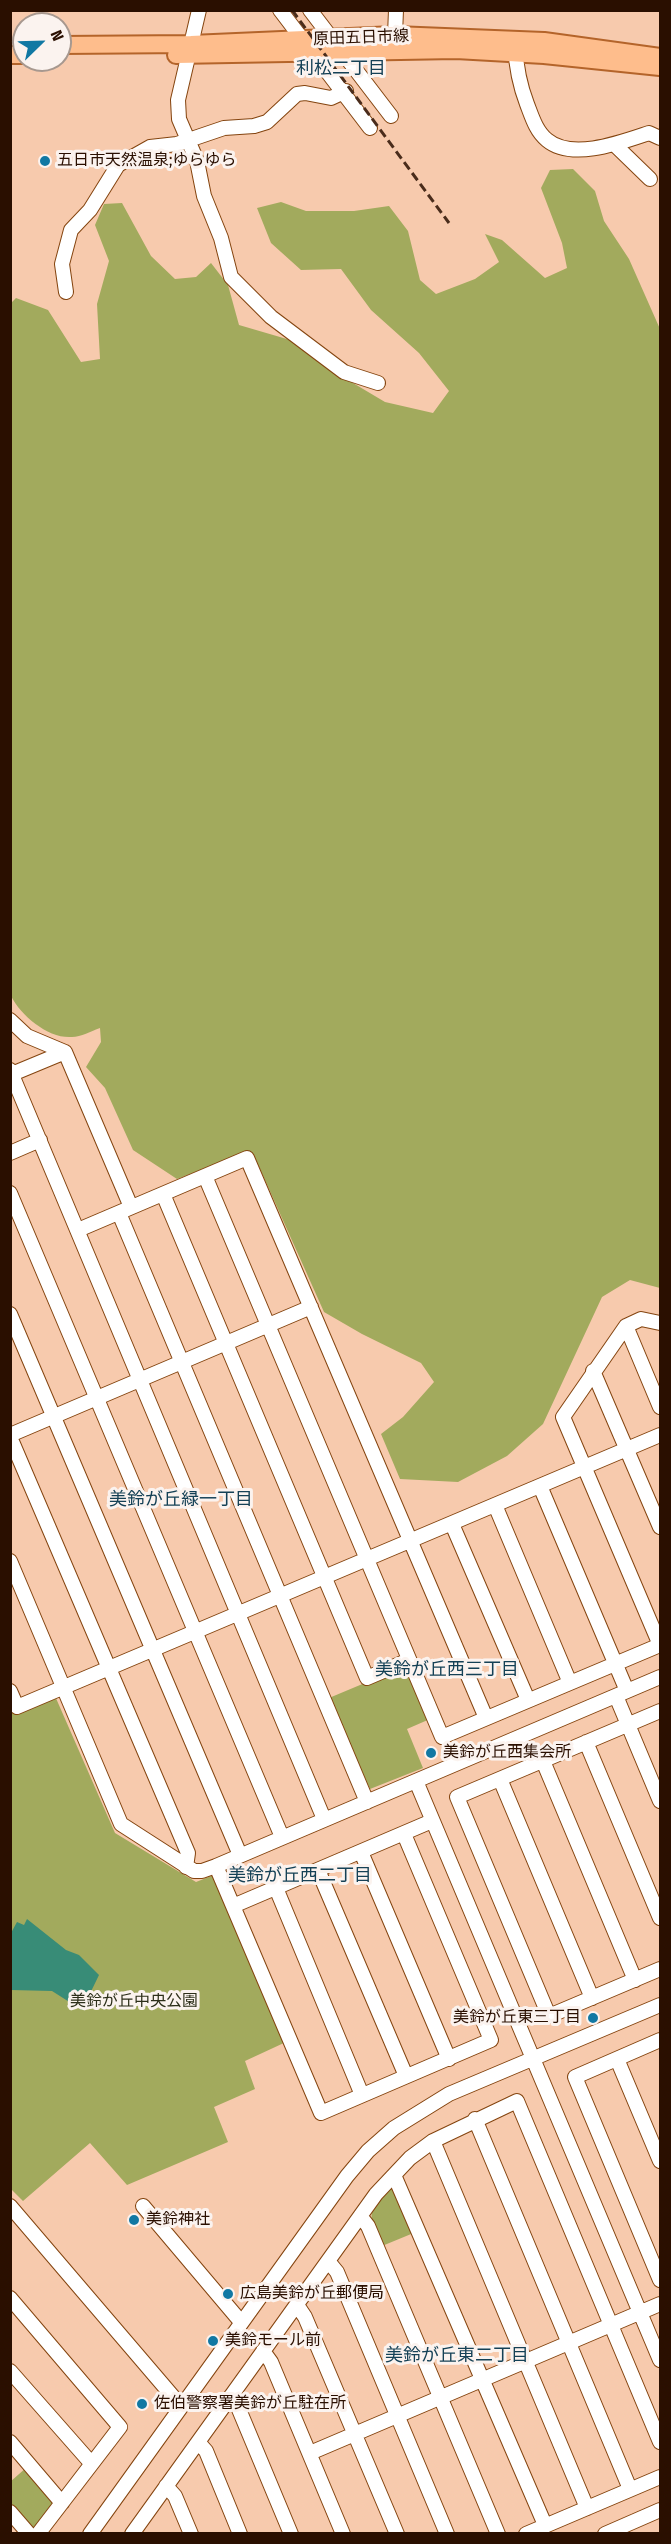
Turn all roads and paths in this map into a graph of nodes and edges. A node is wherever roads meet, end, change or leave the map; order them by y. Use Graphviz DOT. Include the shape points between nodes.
graph roads {
  1 [pos="199,10"];
  2 [pos="310,10"];
  3 [pos="396,10"];
  4 [pos="283,15"];
  5 [pos="395,35"];
  6 [pos="304,40"];
  7 [pos="258,42"];
  8 [pos="72,45"];
  9 [pos="337,45"];
  10 [pos="515,46"];
  11 [pos="189,50"];
  12 [pos="385,51"];
  13 [pos="314,53"];
  14 [pos="72,55"];
  15 [pos="660,57"];
  16 [pos="660,68"];
  17 [pos="361,78"];
  18 [pos="345,92"];
  19 [pos="391,116"];
  20 [pos="370,128"];
  21 [pos="660,138"];
  22 [pos="189,141"];
  23 [pos="616,146"];
  24 [pos="650,179"];
  25 [pos="66,292"];
  26 [pos="378,383"];
  27 [pos="10,1020"];
  28 [pos="65,1052"];
  29 [pos="11,1072"];
  30 [pos="40,1140"];
  31 [pos="10,1152"];
  32 [pos="205,1176"];
  33 [pos="10,1193"];
  34 [pos="163,1194"];
  35 [pos="125,1210"];
  36 [pos="78,1230"];
  37 [pos="311,1307"];
  38 [pos="10,1314"];
  39 [pos="660,1323"];
  40 [pos="269,1326"];
  41 [pos="626,1326"];
  42 [pos="227,1344"];
  43 [pos="183,1363"];
  44 [pos="593,1371"];
  45 [pos="141,1380"];
  46 [pos="97,1399"];
  47 [pos="660,1407"];
  48 [pos="53,1417"];
  49 [pos="660,1435"];
  50 [pos="10,1436"];
  51 [pos="628,1449"];
  52 [pos="585,1467"];
  53 [pos="540,1486"];
  54 [pos="495,1505"];
  55 [pos="452,1524"];
  56 [pos="660,1527"];
  57 [pos="410,1541"];
  58 [pos="367,1559"];
  59 [pos="10,1561"];
  60 [pos="324,1578"];
  61 [pos="280,1596"];
  62 [pos="238,1613"];
  63 [pos="196,1632"];
  64 [pos="660,1645"];
  65 [pos="153,1650"];
  66 [pos="409,1660"];
  67 [pos="616,1664"];
  68 [pos="110,1668"];
  69 [pos="660,1677"];
  70 [pos="570,1683"];
  71 [pos="63,1688"];
  72 [pos="10,1691"];
  73 [pos="622,1694"];
  74 [pos="528,1700"];
  75 [pos="660,1711"];
  76 [pos="486,1718"];
  77 [pos="629,1725"];
  78 [pos="586,1742"];
  79 [pos="543,1761"];
  80 [pos="500,1779"];
  81 [pos="416,1781"];
  82 [pos="660,1801"];
  83 [pos="367,1802"];
  84 [pos="324,1819"];
  85 [pos="432,1821"];
  86 [pos="404,1834"];
  87 [pos="282,1837"];
  88 [pos="361,1852"];
  89 [pos="240,1855"];
  90 [pos="216,1866"];
  91 [pos="186,1867"];
  92 [pos="318,1870"];
  93 [pos="276,1888"];
  94 [pos="233,1906"];
  95 [pos="660,1918"];
  96 [pos="660,1969"];
  97 [pos="635,1980"];
  98 [pos="592,1998"];
  99 [pos="660,2005"];
  100 [pos="660,2040"];
  101 [pos="534,2058"];
  102 [pos="449,2059"];
  103 [pos="617,2059"];
  104 [pos="406,2076"];
  105 [pos="362,2095"];
  106 [pos="475,2119"];
  107 [pos="433,2141"];
  108 [pos="660,2161"];
  109 [pos="394,2175"];
  110 [pos="10,2206"];
  111 [pos="143,2206"];
  112 [pos="361,2217"];
  113 [pos="328,2261"];
  114 [pos="660,2280"];
  115 [pos="10,2298"];
  116 [pos="660,2304"];
  117 [pos="297,2305"];
  118 [pos="640,2313"];
  119 [pos="241,2322"];
  120 [pos="612,2325"];
  121 [pos="569,2344"];
  122 [pos="263,2351"];
  123 [pos="660,2360"];
  124 [pos="526,2362"];
  125 [pos="10,2371"];
  126 [pos="483,2380"];
  127 [pos="231,2396"];
  128 [pos="440,2398"];
  129 [pos="181,2406"];
  130 [pos="397,2416"];
  131 [pos="355,2434"];
  132 [pos="10,2442"];
  133 [pos="198,2442"];
  134 [pos="660,2442"];
  135 [pos="310,2453"];
  136 [pos="91,2463"];
  137 [pos="660,2477"];
  138 [pos="166,2486"];
  139 [pos="630,2489"];
  140 [pos="62,2503"];
  141 [pos="587,2508"];
  142 [pos="660,2510"];
  143 [pos="10,2512"];
  144 [pos="545,2525"];
  145 [pos="134,2532"];
  146 [pos="29,2534"];
  147 [pos="38,2534"];
  148 [pos="90,2534"];
  149 [pos="191,2534"];
  150 [pos="240,2534"];
  151 [pos="291,2534"];
  152 [pos="343,2534"];
  153 [pos="397,2534"];
  154 [pos="447,2534"];
  155 [pos="498,2534"];
  156 [pos="526,2534"];
  157 [pos="605,2534"];
  1 -- 11 [label="street"];
  2 -- 9 [label="street"];
  3 -- 5 [label="street"];
  4 -- 6 [label="street"];
  4 -- 7 [label="street" via="285,27 275,38"];
  5 -- 9 [label="main road, 原田五日市線"];
  5 -- 10 [label="main road, 原田五日市線"];
  6 -- 7 [label="main road, 原田五日市線"];
  6 -- 9 [label="main road, 原田五日市線"];
  6 -- 13 [label="street"];
  7 -- 11 [label="main road, 原田五日市線"];
  8 -- 11 [label="main road, 原田五日市線"];
  9 -- 12 [label="main road, 原田五日市線"];
  9 -- 13 [label="main road, 原田五日市線"];
  9 -- 17 [label="street"];
  10 -- 12 [label="main road, 原田五日市線"];
  10 -- 15 [label="main road, 原田五日市線" via="544,41"];
  10 -- 16 [label="main road, 原田五日市線"];
  10 -- 23 [label="street" via="525,99 534,123 546,139 576,148"];
  11 -- 13 [label="main road, 原田五日市線"];
  11 -- 14 [label="main road, 原田五日市線"];
  11 -- 22 [label="street" via="178,109 181,128"];
  12 -- 17 [label="street" via="368,59"];
  13 -- 18 [label="street"];
  17 -- 19 [label="street"];
  18 -- 20 [label="street"];
  18 -- 22 [label="street" via="331,98 297,94 267,122 224,128"];
  21 -- 23 [label="street" via="649,133"];
  22 -- 25 [label="street" via="146,148 115,168 90,210 71,230 62,264"];
  22 -- 26 [label="street" via="235,283 271,317 344,372"];
  23 -- 24 [label="street"];
  27 -- 28 [label="street" via="27,1036"];
  28 -- 29 [label="street"];
  28 -- 35 [label="street"];
  29 -- 30 [label="street"];
  30 -- 31 [label="street"];
  30 -- 36 [label="street"];
  32 -- 34 [label="street"];
  32 -- 37 [label="street" via="247,1158"];
  32 -- 40 [label="street"];
  33 -- 46 [label="street"];
  34 -- 35 [label="street"];
  34 -- 42 [label="street"];
  35 -- 36 [label="street"];
  35 -- 43 [label="street"];
  36 -- 45 [label="street"];
  37 -- 40 [label="street"];
  37 -- 57 [label="street"];
  38 -- 48 [label="street"];
  39 -- 41 [label="street" via="641,1319"];
  40 -- 42 [label="street"];
  40 -- 58 [label="street"];
  41 -- 44 [label="street"];
  41 -- 47 [label="street"];
  42 -- 43 [label="street"];
  42 -- 60 [label="street"];
  43 -- 45 [label="street"];
  43 -- 61 [label="street"];
  44 -- 51 [label="street"];
  44 -- 52 [label="street" via="563,1417"];
  45 -- 46 [label="street"];
  45 -- 62 [label="street"];
  46 -- 48 [label="street"];
  46 -- 63 [label="street"];
  48 -- 50 [label="street"];
  48 -- 65 [label="street"];
  49 -- 51 [label="street"];
  50 -- 68 [label="street"];
  51 -- 52 [label="street"];
  51 -- 56 [label="street"];
  52 -- 53 [label="street"];
  52 -- 64 [label="street"];
  53 -- 54 [label="street"];
  53 -- 67 [label="street"];
  54 -- 55 [label="street"];
  54 -- 70 [label="street"];
  55 -- 57 [label="street"];
  55 -- 74 [label="street"];
  57 -- 58 [label="street"];
  57 -- 76 [label="street"];
  58 -- 60 [label="street"];
  58 -- 66 [label="street"];
  59 -- 71 [label="street"];
  60 -- 61 [label="street"];
  60 -- 66 [label="street" via="368,1678"];
  61 -- 62 [label="street"];
  61 -- 83 [label="street"];
  62 -- 63 [label="street"];
  62 -- 84 [label="street"];
  63 -- 65 [label="street"];
  63 -- 87 [label="street"];
  64 -- 67 [label="street"];
  65 -- 68 [label="street"];
  65 -- 89 [label="street"];
  66 -- 76 [label="street" via="442,1737"];
  67 -- 70 [label="street"];
  67 -- 73 [label="street"];
  68 -- 71 [label="street"];
  68 -- 91 [label="street" via="188,1853"];
  69 -- 73 [label="street"];
  70 -- 74 [label="street"];
  71 -- 72 [label="street" via="17,1707"];
  71 -- 91 [label="street" via="121,1824"];
  73 -- 77 [label="street"];
  73 -- 81 [label="street"];
  74 -- 76 [label="street"];
  75 -- 77 [label="street"];
  77 -- 78 [label="street"];
  77 -- 82 [label="street"];
  78 -- 79 [label="street"];
  78 -- 95 [label="street"];
  79 -- 80 [label="street"];
  79 -- 97 [label="street"];
  80 -- 98 [label="street"];
  80 -- 98 [label="street" via="456,1797 549,2016"];
  81 -- 83 [label="street"];
  81 -- 85 [label="street"];
  83 -- 84 [label="street"];
  84 -- 87 [label="street"];
  85 -- 86 [label="street"];
  85 -- 101 [label="street"];
  86 -- 88 [label="street"];
  86 -- 102 [label="street" via="491,2040"];
  87 -- 89 [label="street"];
  88 -- 92 [label="street"];
  88 -- 102 [label="street"];
  89 -- 90 [label="street"];
  90 -- 91 [label="street" via="202,1871"];
  90 -- 94 [label="street"];
  92 -- 93 [label="street"];
  92 -- 104 [label="street"];
  93 -- 94 [label="street"];
  93 -- 105 [label="street"];
  94 -- 105 [label="street" via="321,2113"];
  96 -- 97 [label="street"];
  97 -- 98 [label="street"];
  99 -- 101 [label="street"];
  100 -- 103 [label="street"];
  101 -- 118 [label="street"];
  101 -- 119 [label="street" via="420,2109 368,2151"];
  102 -- 104 [label="street"];
  103 -- 108 [label="street"];
  103 -- 114 [label="street" via="575,2077"];
  104 -- 105 [label="street"];
  106 -- 107 [label="street"];
  106 -- 120 [label="street" via="517,2101"];
  106 -- 121 [label="street"];
  107 -- 109 [label="street"];
  107 -- 124 [label="street"];
  109 -- 112 [label="street"];
  109 -- 126 [label="street"];
  110 -- 129 [label="street"];
  111 -- 119 [label="street"];
  112 -- 113 [label="street"];
  112 -- 128 [label="street"];
  113 -- 117 [label="street"];
  113 -- 130 [label="street" via="337,2272"];
  115 -- 136 [label="street" via="120,2427"];
  116 -- 118 [label="street"];
  117 -- 122 [label="street"];
  117 -- 131 [label="street"];
  118 -- 120 [label="street"];
  118 -- 123 [label="street"];
  119 -- 129 [label="street"];
  120 -- 121 [label="street"];
  120 -- 134 [label="street"];
  121 -- 124 [label="street"];
  121 -- 139 [label="street"];
  122 -- 127 [label="street"];
  122 -- 135 [label="street"];
  124 -- 126 [label="street"];
  124 -- 141 [label="street"];
  125 -- 136 [label="street"];
  126 -- 128 [label="street"];
  126 -- 144 [label="street"];
  127 -- 133 [label="street"];
  127 -- 151 [label="street"];
  128 -- 130 [label="street"];
  128 -- 155 [label="street"];
  129 -- 148 [label="street"];
  130 -- 131 [label="street"];
  130 -- 154 [label="street"];
  131 -- 135 [label="street"];
  131 -- 153 [label="street"];
  132 -- 140 [label="street"];
  133 -- 138 [label="street"];
  133 -- 150 [label="street" via="206,2451"];
  135 -- 152 [label="street"];
  136 -- 140 [label="street"];
  137 -- 139 [label="street"];
  138 -- 145 [label="street"];
  138 -- 149 [label="street" via="175,2496"];
  139 -- 141 [label="street"];
  140 -- 147 [label="street"];
  141 -- 144 [label="street"];
  142 -- 157 [label="street"];
  143 -- 146 [label="street"];
  144 -- 156 [label="street"];
}
